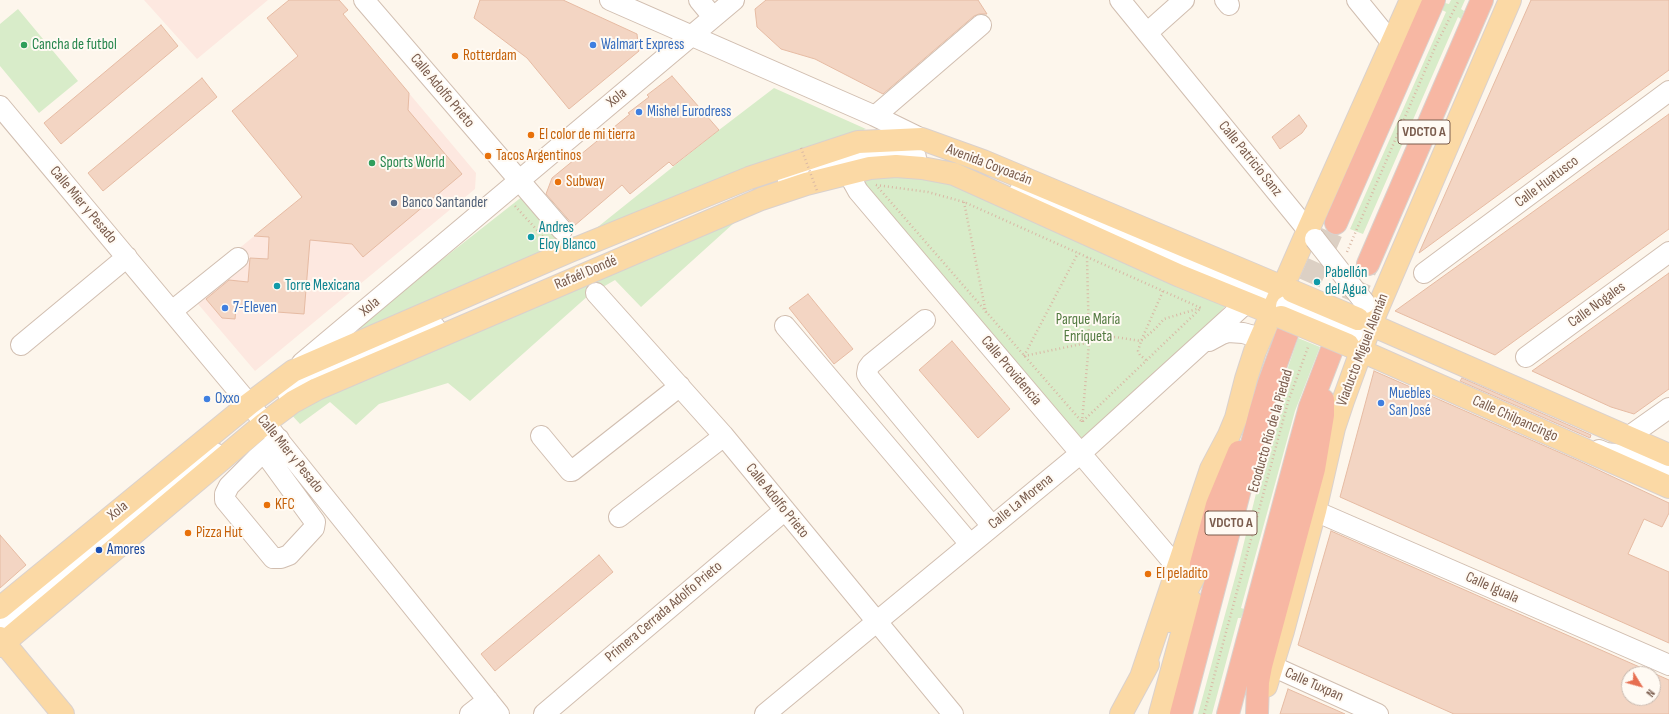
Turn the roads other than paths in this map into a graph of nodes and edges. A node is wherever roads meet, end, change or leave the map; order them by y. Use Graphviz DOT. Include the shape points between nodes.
graph roads {
  1 [pos="364,0"];
  2 [pos="699,0"];
  3 [pos="734,0"];
  4 [pos="1120,0"];
  5 [pos="1184,0"];
  6 [pos="1357,0"];
  7 [pos="1411,0"];
  8 [pos="1434,0"];
  9 [pos="1482,0"];
  10 [pos="1510,0"];
  11 [pos="614,1"];
  12 [pos="713,17"];
  13 [pos="981,25"];
  14 [pos="1147,33"];
  15 [pos="691,36"];
  16 [pos="1392,43"];
  17 [pos="1669,91"];
  18 [pos="0,106"];
  19 [pos="874,116"];
  20 [pos="922,139"];
  21 [pos="922,168"];
  22 [pos="848,173"];
  23 [pos="512,187"];
  24 [pos="1336,223"];
  25 [pos="562,230"];
  26 [pos="1311,235"];
  27 [pos="1669,252"];
  28 [pos="126,257"];
  29 [pos="238,258"];
  30 [pos="1368,264"];
  31 [pos="1424,273"];
  32 [pos="596,293"];
  33 [pos="1275,303"];
  34 [pos="172,311"];
  35 [pos="925,320"];
  36 [pos="785,326"];
  37 [pos="1353,337"];
  38 [pos="1260,338"];
  39 [pos="21,345"];
  40 [pos="1194,350"];
  41 [pos="1526,357"];
  42 [pos="293,371"];
  43 [pos="680,386"];
  44 [pos="1669,408"];
  45 [pos="1260,413"];
  46 [pos="263,426"];
  47 [pos="541,436"];
  48 [pos="724,436"];
  49 [pos="1628,446"];
  50 [pos="1081,453"];
  51 [pos="1669,455"];
  52 [pos="1669,473"];
  53 [pos="1669,487"];
  54 [pos="784,510"];
  55 [pos="1315,511"];
  56 [pos="619,517"];
  57 [pos="992,526"];
  58 [pos="970,544"];
  59 [pos="1201,564"];
  60 [pos="1177,567"];
  61 [pos="0,608"];
  62 [pos="877,622"];
  63 [pos="1,638"];
  64 [pos="1669,665"];
  65 [pos="1272,666"];
  66 [pos="1141,677"];
  67 [pos="494,707"];
  68 [pos="63,714"];
  69 [pos="470,714"];
  70 [pos="544,714"];
  71 [pos="765,714"];
  72 [pos="953,714"];
  73 [pos="1121,714"];
  74 [pos="1160,714"];
  75 [pos="1181,714"];
  76 [pos="1228,714"];
  77 [pos="1258,714"];
  78 [pos="1378,714"];
  1 -- 23 [label="street, Calle Adolfo Prieto"];
  2 -- 12 [label="street"];
  3 -- 12 [label="street, Xola"];
  4 -- 14 [label="street, Calle Patricio Sanz"];
  5 -- 14 [label="street"];
  6 -- 16 [label="street"];
  7 -- 16 [label="main road"];
  8 -- 24 [label="highway, VDCTO A"];
  9 -- 30 [label="highway, VDCTO A"];
  10 -- 37 [label="main road, Viaducto Miguel Alemán"];
  11 -- 15 [label="street, Avenida Coyoacán"];
  12 -- 15 [label="street, Xola"];
  13 -- 19 [label="street"];
  14 -- 26 [label="street, Calle Patricio Sanz"];
  15 -- 19 [label="street, Avenida Coyoacán"];
  15 -- 23 [label="street, Xola"];
  16 -- 26 [label="main road"];
  17 -- 31 [label="street, Calle Huatusco"];
  18 -- 28 [label="street, Calle Mier y Pesado"];
  19 -- 20 [label="street, Avenida Coyoacán"];
  20 -- 33 [label="main road, Avenida Coyoacán" via="983,161"];
  20 -- 42 [label="main road, Rafaél Dondé" via="858,142 749,178"];
  21 -- 22 [label="main road, Rafaél Dondé" via="896,166"];
  21 -- 33 [label="main road, Avenida Coyoacán" via="954,174 1180,276"];
  22 -- 46 [label="main road, Rafaél Dondé" via="761,199 317,389 293,402"];
  22 -- 50 [label="street, Calle Providencia" via="858,191"];
  23 -- 25 [label="street, Calle Adolfo Prieto"];
  23 -- 42 [label="street, Xola"];
  26 -- 33 [label="main road"];
  26 -- 37 [label="street, Calle Patricio Sanz, bridge"];
  27 -- 41 [label="street, Calle Nogales"];
  28 -- 34 [label="street, Calle Mier y Pesado"];
  28 -- 39 [label="street"];
  29 -- 34 [label="street"];
  32 -- 43 [label="street, Calle Adolfo Prieto"];
  33 -- 37 [label="main road, Avenida Coyoacán, bridge"];
  33 -- 38 [label="main road"];
  33 -- 40 [label="street, Calle La Morena"];
  33 -- 45 [label="highway, VDCTO A" via="1269,383"];
  33 -- 46 [label="street" via="961,166 920,157 855,158 784,182 320,375 297,388"];
  34 -- 46 [label="street, Calle Mier y Pesado"];
  35 -- 57 [label="street" via="871,364 867,374"];
  36 -- 58 [label="street"];
  37 -- 49 [label="main road, Calle Chilpancingo"];
  37 -- 53 [label="main road, Calle Chilpancingo"];
  37 -- 55 [label="main road, Viaducto Miguel Alemán"];
  37 -- 76 [label="highway, Viaducto Miguel Alemán / VDCTO A" via="1310,407"];
  37 -- 77 [label="highway" via="1322,415 1314,469 1264,650 1258,682"];
  38 -- 40 [label="street" via="1228,332"];
  38 -- 60 [label="main road" via="1236,418 1211,469"];
  40 -- 50 [label="street, Calle La Morena"];
  42 -- 46 [label="main road, Xola"];
  43 -- 47 [label="street" via="570,471"];
  43 -- 48 [label="street, Calle Adolfo Prieto"];
  44 -- 49 [label="street"];
  45 -- 59 [label="highway" via="1225,484"];
  45 -- 75 [label="highway, VDCTO A"];
  46 -- 46 [label="street" via="225,494 226,500 273,558 281,558 288,555 314,528 315,522"];
  46 -- 61 [label="main road, Xola"];
  46 -- 63 [label="main road, Xola"];
  46 -- 63 [label="street" via="207,459 163,506"];
  46 -- 67 [label="street, Calle Mier y Pesado"];
  48 -- 54 [label="street, Calle Adolfo Prieto"];
  48 -- 56 [label="street"];
  49 -- 51 [label="main road, Calle Chilpancingo"];
  49 -- 52 [label="street"];
  50 -- 57 [label="street, Calle La Morena"];
  50 -- 60 [label="street, Calle Providencia"];
  54 -- 62 [label="street, Calle Adolfo Prieto"];
  54 -- 70 [label="street, Primera Cerrada Adolfo Prieto"];
  55 -- 64 [label="street, Calle Iguala"];
  55 -- 65 [label="main road, Viaducto Miguel Alemán"];
  57 -- 58 [label="street, Calle La Morena"];
  58 -- 62 [label="street, Calle La Morena"];
  59 -- 66 [label="main road"];
  59 -- 74 [label="main road"];
  60 -- 66 [label="main road"];
  62 -- 71 [label="street, Calle La Morena"];
  62 -- 72 [label="street, Calle Adolfo Prieto"];
  63 -- 68 [label="main road"];
  65 -- 77 [label="main road, Viaducto Miguel Alemán"];
  65 -- 78 [label="street, Calle Tuxpan"];
  66 -- 73 [label="main road"];
  67 -- 69 [label="street"];
}
